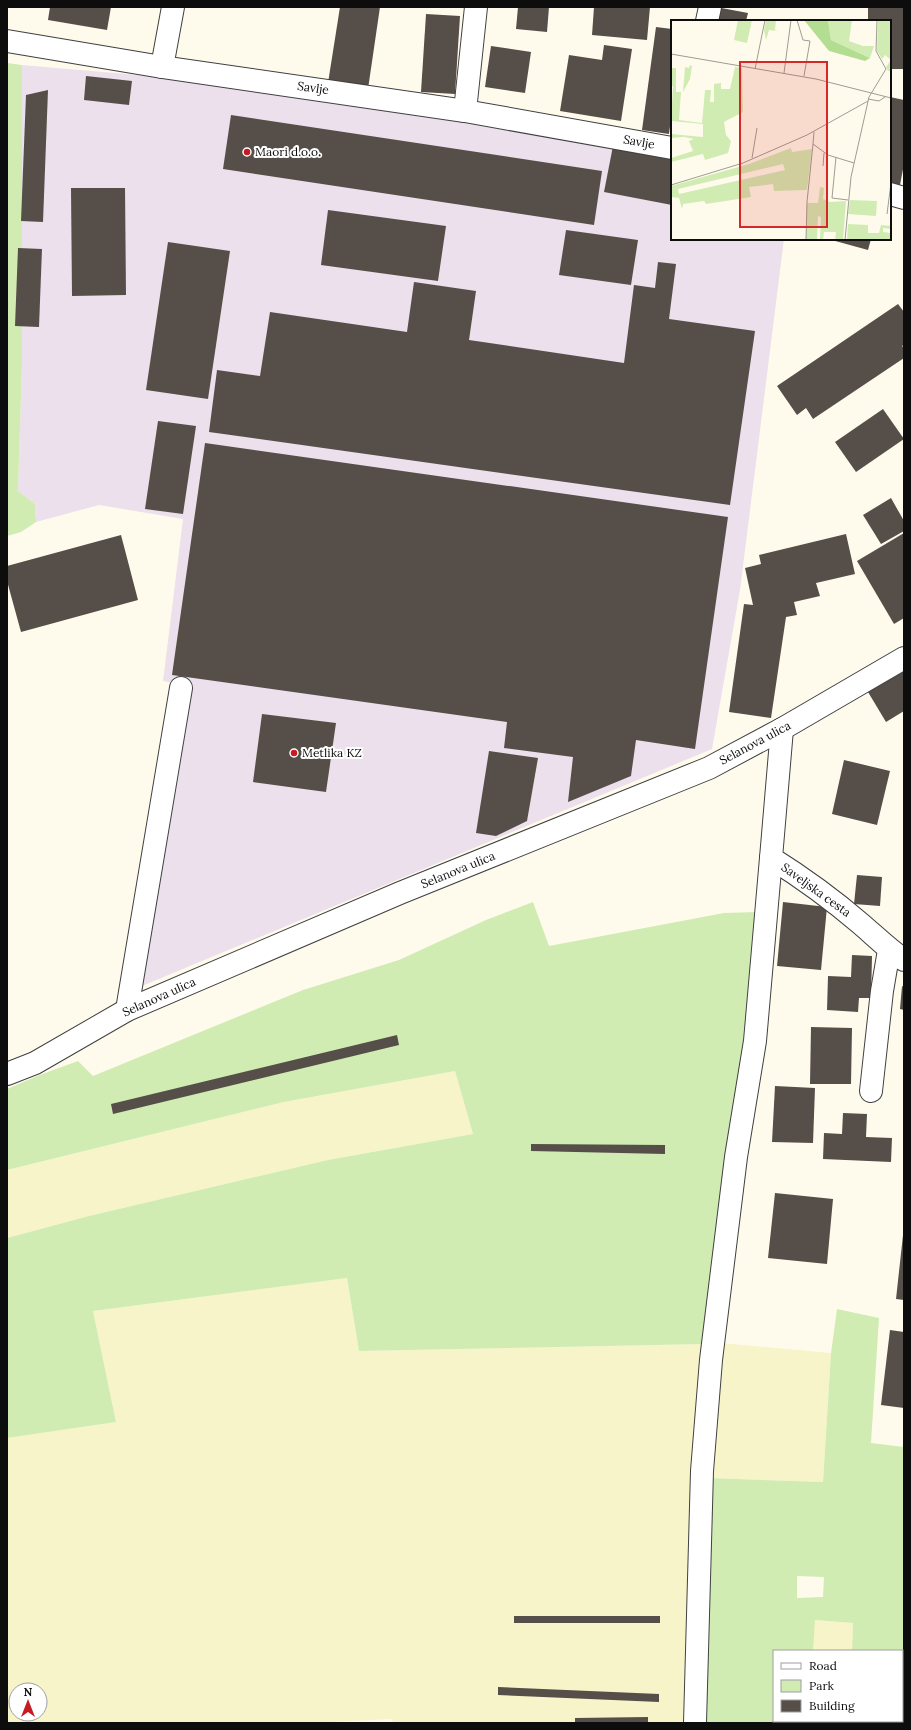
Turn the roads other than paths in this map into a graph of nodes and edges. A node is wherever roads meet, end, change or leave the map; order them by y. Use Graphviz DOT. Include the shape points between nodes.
graph roads {
  1 [pos="173,7"];
  2 [pos="476,7"];
  3 [pos="710,7"];
  4 [pos="706,20"];
  5 [pos="7,41"];
  6 [pos="162,67"];
  7 [pos="465,111"];
  8 [pos="671,148"];
  9 [pos="891,194"];
  10 [pos="904,198"];
  11 [pos="904,658"];
  12 [pos="181,688"];
  13 [pos="782,730"];
  14 [pos="771,858"];
  15 [pos="896,955"];
  16 [pos="127,1010"];
  17 [pos="7,1074"];
  18 [pos="871,1091"];
  19 [pos="695,1723"];
  1 -- 6 [label="street"];
  2 -- 7 [label="street"];
  3 -- 4 [label="street"];
  5 -- 6 [label="street, Savlje"];
  6 -- 7 [label="street, Savlje"];
  7 -- 8 [label="street, Savlje"];
  9 -- 10 [label="street"];
  11 -- 13 [label="street, Selanova ulica"];
  12 -- 16 [label="street"];
  13 -- 14 [label="street, Saveljska cesta"];
  13 -- 16 [label="street, Selanova ulica" via="709,768 400,893"];
  14 -- 15 [label="street, Saveljska cesta" via="798,875"];
  14 -- 19 [label="street" via="754,1041 736,1157 710,1368 702,1471"];
  15 -- 18 [label="street" via="882,991"];
  16 -- 17 [label="street, Selanova ulica" via="34,1063"];
}
